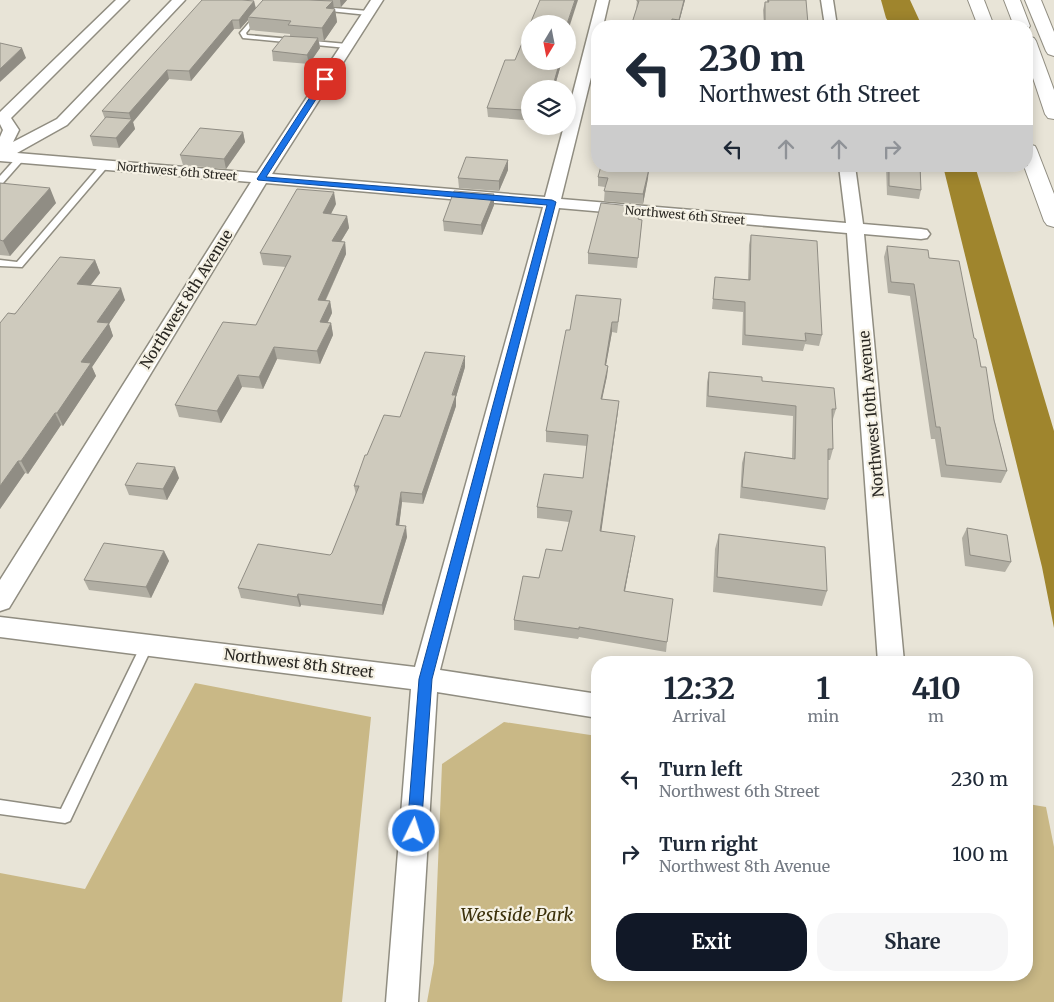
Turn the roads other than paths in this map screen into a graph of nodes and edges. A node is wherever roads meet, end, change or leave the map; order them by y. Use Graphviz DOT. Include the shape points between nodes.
graph roads {
  1 [pos="123,0"];
  2 [pos="179,0"];
  3 [pos="602,0"];
  4 [pos="827,0"];
  5 [pos="1012,0"];
  6 [pos="1033,0"];
  7 [pos="978,3"];
  8 [pos="372,6"];
  9 [pos="266,7"];
  10 [pos="312,8"];
  11 [pos="597,20"];
  12 [pos="830,20"];
  13 [pos="984,20"];
  14 [pos="1020,20"];
  15 [pos="591,44"];
  16 [pos="347,46"];
  17 [pos="1054,51"];
  18 [pos="1033,56"];
  19 [pos="1054,114"];
  20 [pos="0,155"];
  21 [pos="21,158"];
  22 [pos="1033,164"];
  23 [pos="105,165"];
  24 [pos="849,172"];
  25 [pos="261,179"];
  26 [pos="0,181"];
  27 [pos="552,202"];
  28 [pos="1054,221"];
  29 [pos="856,230"];
  30 [pos="922,234"];
  31 [pos="0,263"];
  32 [pos="0,601"];
  33 [pos="0,627"];
  34 [pos="147,644"];
  35 [pos="891,656"];
  36 [pos="425,679"];
  37 [pos="591,705"];
  38 [pos="0,806"];
  39 [pos="402,1002"];
  1 -- 20 [label="street" via="3,117 11,130"];
  2 -- 20 [label="street" via="62,122"];
  3 -- 11 [label="street"];
  4 -- 12 [label="street"];
  5 -- 14 [label="highway"];
  6 -- 17 [label="highway"];
  7 -- 13 [label="highway"];
  8 -- 10 [label="lane"];
  8 -- 16 [label="street, Northwest 8th Avenue"];
  9 -- 16 [label="lane" via="243,33 245,37"];
  15 -- 27 [label="street"];
  16 -- 25 [label="street, Northwest 8th Avenue"];
  18 -- 19 [label="highway"];
  20 -- 21 [label="street, Northwest 6th Street"];
  21 -- 23 [label="street, Northwest 6th Street"];
  21 -- 26 [label="lane"];
  22 -- 28 [label="highway"];
  23 -- 25 [label="street, Northwest 6th Street"];
  23 -- 31 [label="lane" via="19,265"];
  24 -- 29 [label="street, Northwest 10th Avenue"];
  25 -- 27 [label="street, Northwest 6th Street"];
  25 -- 32 [label="street, Northwest 8th Avenue"];
  27 -- 29 [label="street, Northwest 6th Street"];
  27 -- 36 [label="street"];
  29 -- 30 [label="street, Northwest 6th Street"];
  29 -- 35 [label="street, Northwest 10th Avenue"];
  33 -- 34 [label="street, Northwest 8th Street"];
  34 -- 36 [label="street, Northwest 8th Street"];
  34 -- 38 [label="lane" via="65,816"];
  36 -- 37 [label="street, Northwest 8th Street"];
  36 -- 39 [label="street"];
}
